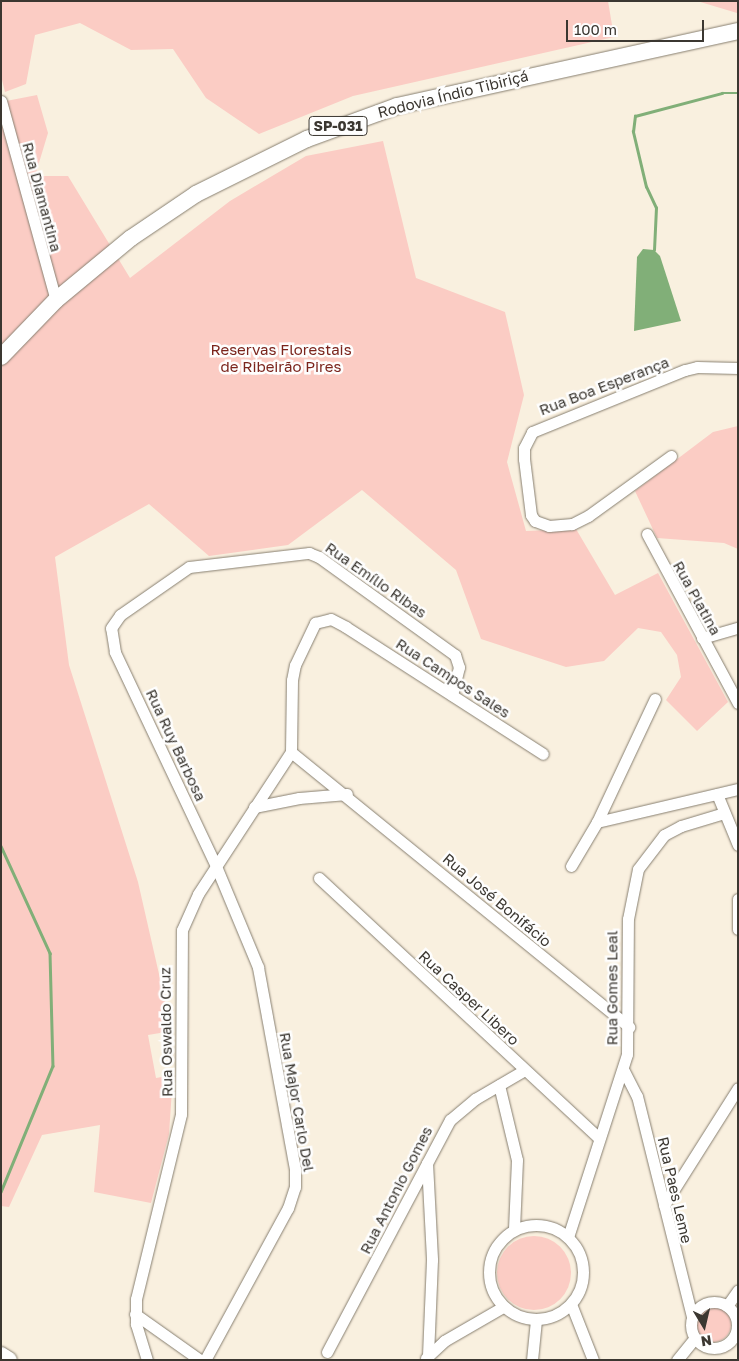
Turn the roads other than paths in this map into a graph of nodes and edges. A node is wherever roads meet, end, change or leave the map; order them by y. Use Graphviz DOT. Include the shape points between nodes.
graph roads {
  1 [pos="738,31"];
  2 [pos="1,101"];
  3 [pos="56,300"];
  4 [pos="1,357"];
  5 [pos="738,368"];
  6 [pos="671,456"];
  7 [pos="647,534"];
  8 [pos="738,628"];
  9 [pos="110,636"];
  10 [pos="702,638"];
  11 [pos="452,695"];
  12 [pos="655,699"];
  13 [pos="738,703"];
  14 [pos="291,752"];
  15 [pos="543,754"];
  16 [pos="738,789"];
  17 [pos="347,794"];
  18 [pos="717,794"];
  19 [pos="254,807"];
  20 [pos="724,813"];
  21 [pos="597,822"];
  22 [pos="738,846"];
  23 [pos="216,866"];
  24 [pos="570,866"];
  25 [pos="319,878"];
  26 [pos="738,899"];
  27 [pos="738,929"];
  28 [pos="629,1027"];
  29 [pos="523,1071"];
  30 [pos="624,1072"];
  31 [pos="499,1085"];
  32 [pos="738,1088"];
  33 [pos="600,1138"];
  34 [pos="427,1160"];
  35 [pos="664,1205"];
  36 [pos="514,1230"];
  37 [pos="568,1237"];
  38 [pos="738,1290"];
  39 [pos="571,1304"];
  40 [pos="727,1306"];
  41 [pos="503,1307"];
  42 [pos="135,1314"];
  43 [pos="692,1318"];
  44 [pos="536,1320"];
  45 [pos="695,1338"];
  46 [pos="735,1338"];
  47 [pos="327,1352"];
  48 [pos="1,1356"];
  49 [pos="427,1358"];
  50 [pos="9,1360"];
  51 [pos="147,1360"];
  52 [pos="200,1360"];
  53 [pos="205,1360"];
  54 [pos="532,1360"];
  55 [pos="593,1360"];
  56 [pos="677,1360"];
  1 -- 3 [label="highway, Rodovia Índio Tibiriçá / SP-031" via="500,82 354,120 196,194 100,262"];
  2 -- 3 [label="street, Rua Diamantina"];
  3 -- 4 [label="highway, Rodovia Índio Tibiriçá / SP-031"];
  5 -- 6 [label="street, Rua Boa Esperança" via="697,367 685,370 539,427 528,439 524,459 529,508 535,521 549,526 572,524"];
  7 -- 10 [label="street, Rua Platina"];
  8 -- 10 [label="street"];
  9 -- 11 [label="street, Rua Emílio Ribas" via="111,628 120,615 182,570 309,553 455,655 460,667"];
  9 -- 23 [label="street, Rua Ruy Barbosa"];
  10 -- 13 [label="street, Rua Platina"];
  11 -- 14 [label="street, Rua Campos Sales" via="346,626 331,619 319,620 302,649 292,680"];
  11 -- 15 [label="street, Rua Campos Sales"];
  12 -- 21 [label="street"];
  14 -- 17 [label="street, Rua José Bonifácio"];
  14 -- 19 [label="street, Rua Oswaldo Cruz"];
  16 -- 18 [label="street"];
  17 -- 19 [label="street" via="299,798"];
  17 -- 28 [label="street, Rua José Bonifácio"];
  18 -- 20 [label="street"];
  18 -- 21 [label="street"];
  19 -- 23 [label="street, Rua Oswaldo Cruz"];
  20 -- 22 [label="street"];
  20 -- 28 [label="street, Rua Gomes Leal" via="680,826 664,836 638,870 628,919"];
  21 -- 24 [label="street"];
  23 -- 42 [label="street, Rua Oswaldo Cruz" via="198,894 182,930 184,1054 181,1114"];
  23 -- 53 [label="street, Rua Major Carlo Del" via="264,989 295,1169 295,1187 288,1208"];
  25 -- 29 [label="street, Rua Casper Libero"];
  26 -- 27 [label="street"];
  28 -- 30 [label="street, Rua Gomes Leal"];
  29 -- 31 [label="street, Rua Antonio Gomes"];
  29 -- 33 [label="street, Rua Casper Libero"];
  30 -- 33 [label="street, Rua Gomes Leal"];
  30 -- 35 [label="street, Rua Paes Leme" via="637,1096"];
  31 -- 34 [label="street, Rua Antonio Gomes" via="458,1113"];
  31 -- 36 [label="street" via="517,1160"];
  32 -- 35 [label="street"];
  33 -- 37 [label="street, Rua Gomes Leal"];
  34 -- 47 [label="street, Rua Antonio Gomes"];
  34 -- 49 [label="street" via="432,1260"];
  35 -- 43 [label="street, Rua Paes Leme"];
  36 -- 37 [label="street" via="539,1226"];
  36 -- 41 [label="street" via="495,1248 490,1260 490,1286"];
  37 -- 39 [label="street" via="578,1252 583,1273 580,1290"];
  38 -- 40 [label="street"];
  39 -- 44 [label="street" via="549,1318"];
  39 -- 55 [label="street"];
  40 -- 43 [label="street" via="707,1303"];
  40 -- 46 [label="street" via="736,1325"];
  41 -- 44 [label="street" via="513,1314"];
  41 -- 49 [label="street" via="444,1341"];
  42 -- 51 [label="street, Rua Oswaldo Cruz"];
  42 -- 52 [label="street"];
  43 -- 45 [label="street"];
  44 -- 54 [label="street"];
  45 -- 46 [label="street" via="713,1348"];
  45 -- 56 [label="street"];
  48 -- 50 [label="highway"];
}
